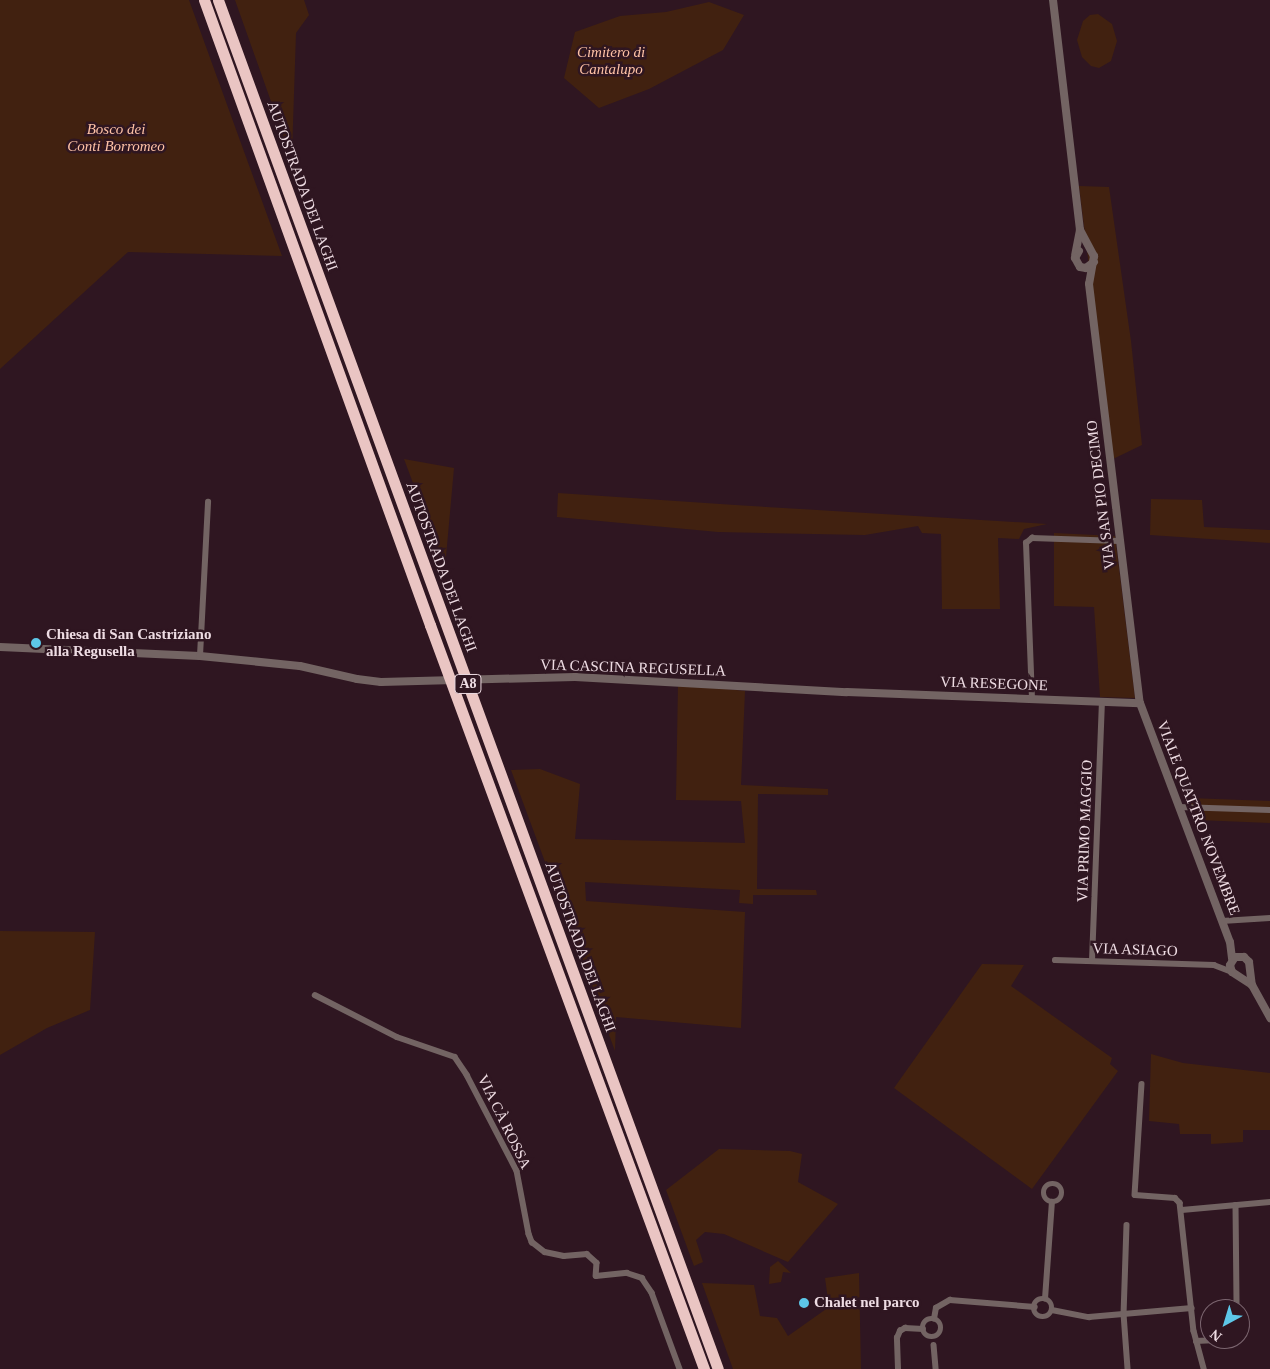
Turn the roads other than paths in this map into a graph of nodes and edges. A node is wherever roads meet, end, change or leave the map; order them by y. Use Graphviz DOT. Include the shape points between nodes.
graph roads {
  1 [pos="204,0"];
  2 [pos="218,0"];
  3 [pos="1053,0"];
  4 [pos="1080,230"];
  5 [pos="1093,253"];
  6 [pos="1076,255"];
  7 [pos="1094,262"];
  8 [pos="1077,264"];
  9 [pos="1089,284"];
  10 [pos="208,502"];
  11 [pos="1120,541"];
  12 [pos="0,647"];
  13 [pos="200,656"];
  14 [pos="848,692"];
  15 [pos="1032,698"];
  16 [pos="1102,702"];
  17 [pos="1140,703"];
  18 [pos="1179,807"];
  19 [pos="1270,810"];
  20 [pos="1270,918"];
  21 [pos="1222,921"];
  22 [pos="1230,942"];
  23 [pos="1241,956"];
  24 [pos="1055,960"];
  25 [pos="1231,960"];
  26 [pos="1092,961"];
  27 [pos="1214,965"];
  28 [pos="1249,969"];
  29 [pos="1235,973"];
  30 [pos="1252,984"];
  31 [pos="315,995"];
  32 [pos="1270,1018"];
  33 [pos="1142,1084"];
  34 [pos="1052,1202"];
  35 [pos="1270,1202"];
  36 [pos="1236,1205"];
  37 [pos="1182,1210"];
  38 [pos="1127,1225"];
  39 [pos="1045,1299"];
  40 [pos="1237,1299"];
  41 [pos="1035,1307"];
  42 [pos="1192,1308"];
  43 [pos="1052,1310"];
  44 [pos="1124,1314"];
  45 [pos="934,1319"];
  46 [pos="923,1329"];
  47 [pos="1196,1341"];
  48 [pos="1200,1341"];
  49 [pos="934,1345"];
  50 [pos="680,1369"];
  51 [pos="704,1369"];
  52 [pos="718,1369"];
  53 [pos="898,1369"];
  54 [pos="936,1369"];
  55 [pos="1128,1369"];
  56 [pos="1204,1369"];
  1 -- 51 [label="highway, AUTOSTRADA DEI LAGHI / A8"];
  2 -- 52 [label="highway, AUTOSTRADA DEI LAGHI / A8"];
  3 -- 4 [label="street, VIA SAN PIO DECIMO"];
  4 -- 5 [label="street, VIA SAN PIO DECIMO"];
  4 -- 6 [label="street, VIA SAN PIO DECIMO"];
  5 -- 6 [label="street" via="1085,249"];
  5 -- 7 [label="street, VIA SAN PIO DECIMO"];
  6 -- 8 [label="street, VIA SAN PIO DECIMO"];
  7 -- 8 [label="street" via="1086,268"];
  7 -- 9 [label="street, VIA SAN PIO DECIMO"];
  8 -- 9 [label="street, VIA SAN PIO DECIMO"];
  9 -- 11 [label="street, VIA SAN PIO DECIMO"];
  10 -- 13 [label="street"];
  11 -- 15 [label="street" via="1032,538 1026,543"];
  11 -- 17 [label="street, VIA SAN PIO DECIMO"];
  12 -- 13 [label="street, VIA CASCINA REGUSELLA"];
  13 -- 14 [label="street, VIA CASCINA REGUSELLA" via="300,666 357,680 406,682 574,677"];
  14 -- 15 [label="street, VIA RESEGONE"];
  15 -- 16 [label="street, VIA RESEGONE"];
  16 -- 17 [label="street, VIA RESEGONE"];
  16 -- 26 [label="street, VIA PRIMO MAGGIO"];
  17 -- 18 [label="street, VIALE QUATTRO NOVEMBRE"];
  18 -- 19 [label="street"];
  18 -- 21 [label="street, VIALE QUATTRO NOVEMBRE"];
  20 -- 21 [label="street"];
  21 -- 22 [label="street, VIALE QUATTRO NOVEMBRE"];
  22 -- 23 [label="street, VIALE QUATTRO NOVEMBRE"];
  22 -- 25 [label="street, VIALE QUATTRO NOVEMBRE"];
  23 -- 25 [label="street"];
  23 -- 28 [label="street" via="1247,959"];
  24 -- 26 [label="street, VIA ASIAGO"];
  25 -- 27 [label="street, VIA ASIAGO"];
  25 -- 29 [label="street"];
  26 -- 27 [label="street, VIA ASIAGO"];
  27 -- 29 [label="street, VIA ASIAGO"];
  28 -- 29 [label="street" via="1244,974"];
  28 -- 30 [label="street"];
  29 -- 30 [label="street"];
  30 -- 32 [label="street"];
  31 -- 50 [label="street, VIA CÀ ROSSA" via="397,1037 455,1057 517,1171 532,1242 545,1252 564,1256 586,1254 597,1263 596,1276 627,1273 642,1278 652,1293"];
  33 -- 37 [label="street" via="1135,1194 1175,1198"];
  34 -- 39 [label="street"];
  35 -- 36 [label="street"];
  36 -- 37 [label="street"];
  36 -- 40 [label="street"];
  37 -- 42 [label="street"];
  38 -- 44 [label="street"];
  39 -- 41 [label="street" via="1037,1302"];
  39 -- 43 [label="street" via="1050,1302"];
  41 -- 43 [label="street" via="1040,1316 1049,1315"];
  41 -- 45 [label="street" via="950,1300 936,1308"];
  42 -- 44 [label="street"];
  42 -- 47 [label="street"];
  43 -- 44 [label="street" via="1089,1317"];
  44 -- 55 [label="street"];
  45 -- 46 [label="street" via="926,1321"];
  45 -- 46 [label="street" via="940,1325 939,1333 931,1336"];
  46 -- 53 [label="street" via="904,1328 900,1331 897,1338"];
  47 -- 48 [label="street"];
  47 -- 56 [label="street"];
  49 -- 54 [label="street"];
}
